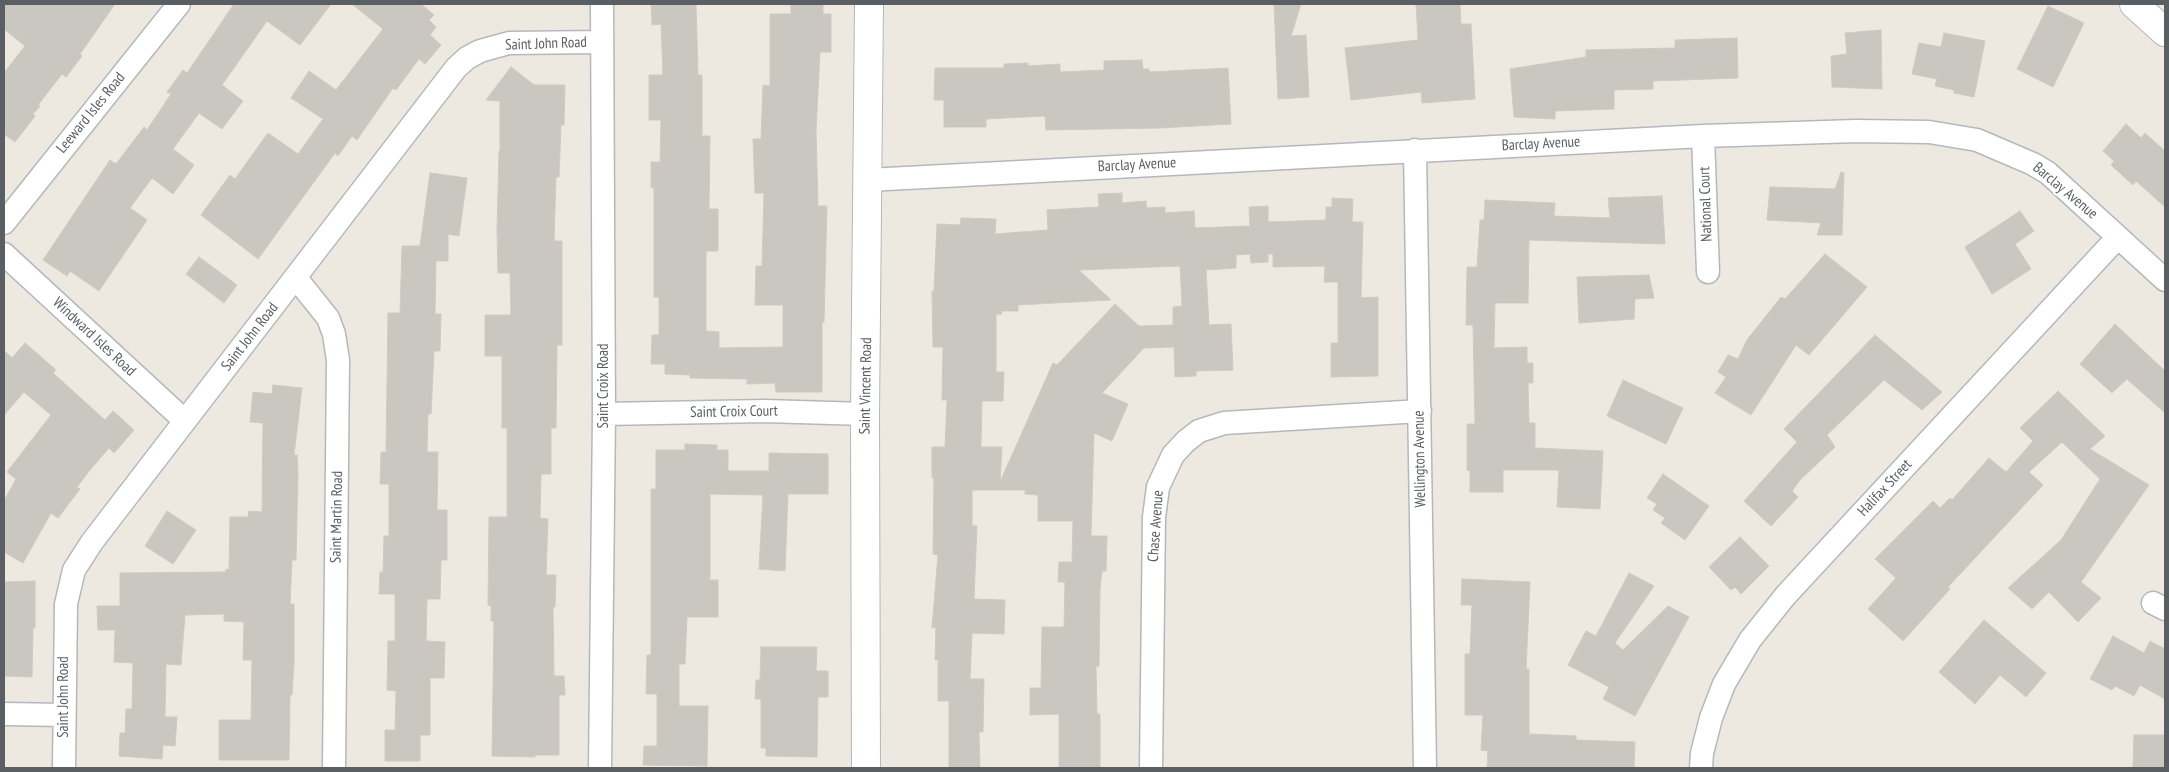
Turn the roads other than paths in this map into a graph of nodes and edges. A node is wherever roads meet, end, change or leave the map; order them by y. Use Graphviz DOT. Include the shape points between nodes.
graph roads {
  1 [pos="178,4"];
  2 [pos="602,4"];
  3 [pos="869,4"];
  4 [pos="2134,4"];
  5 [pos="2165,32"];
  6 [pos="602,42"];
  7 [pos="1703,136"];
  8 [pos="1414,150"];
  9 [pos="868,180"];
  10 [pos="4,223"];
  11 [pos="2118,237"];
  12 [pos="4,254"];
  13 [pos="1708,272"];
  14 [pos="296,278"];
  15 [pos="2165,280"];
  16 [pos="1420,411"];
  17 [pos="604,414"];
  18 [pos="865,414"];
  19 [pos="185,421"];
  20 [pos="4,714"];
  21 [pos="64,715"];
  22 [pos="64,768"];
  23 [pos="334,768"];
  24 [pos="600,768"];
  25 [pos="866,768"];
  26 [pos="1151,768"];
  27 [pos="1425,768"];
  28 [pos="1701,768"];
  1 -- 10 [label="street, Leeward Isles Road"];
  2 -- 6 [label="street, Saint Croix Road"];
  3 -- 9 [label="street, Saint Vincent Road"];
  4 -- 5 [label="street"];
  6 -- 14 [label="street, Saint John Road" via="509,43 467,58 448,78"];
  6 -- 17 [label="street, Saint Croix Road"];
  7 -- 8 [label="street, Barclay Avenue"];
  7 -- 11 [label="street, Barclay Avenue" via="1891,130 1977,140 2016,155 2048,173"];
  7 -- 13 [label="street, National Court"];
  8 -- 9 [label="street, Barclay Avenue"];
  8 -- 16 [label="street, Wellington Avenue"];
  9 -- 18 [label="street, Saint Vincent Road"];
  11 -- 15 [label="street, Barclay Avenue"];
  11 -- 28 [label="street, Halifax Street" via="1786,595 1750,640 1724,684 1711,718"];
  12 -- 19 [label="street, Windward Isles Road"];
  14 -- 19 [label="street, Saint John Road"];
  14 -- 23 [label="street, Saint Martin Road" via="328,318 338,360"];
  16 -- 26 [label="street, Chase Avenue" via="1224,423 1200,431 1173,456 1158,487 1154,517"];
  16 -- 27 [label="street, Wellington Avenue"];
  17 -- 18 [label="street, Saint Croix Court" via="765,411"];
  17 -- 24 [label="street, Saint Croix Road"];
  18 -- 25 [label="street, Saint Vincent Road"];
  19 -- 21 [label="street, Saint John Road" via="74,570 65,610"];
  20 -- 21 [label="street"];
  21 -- 22 [label="street, Saint John Road"];
}
